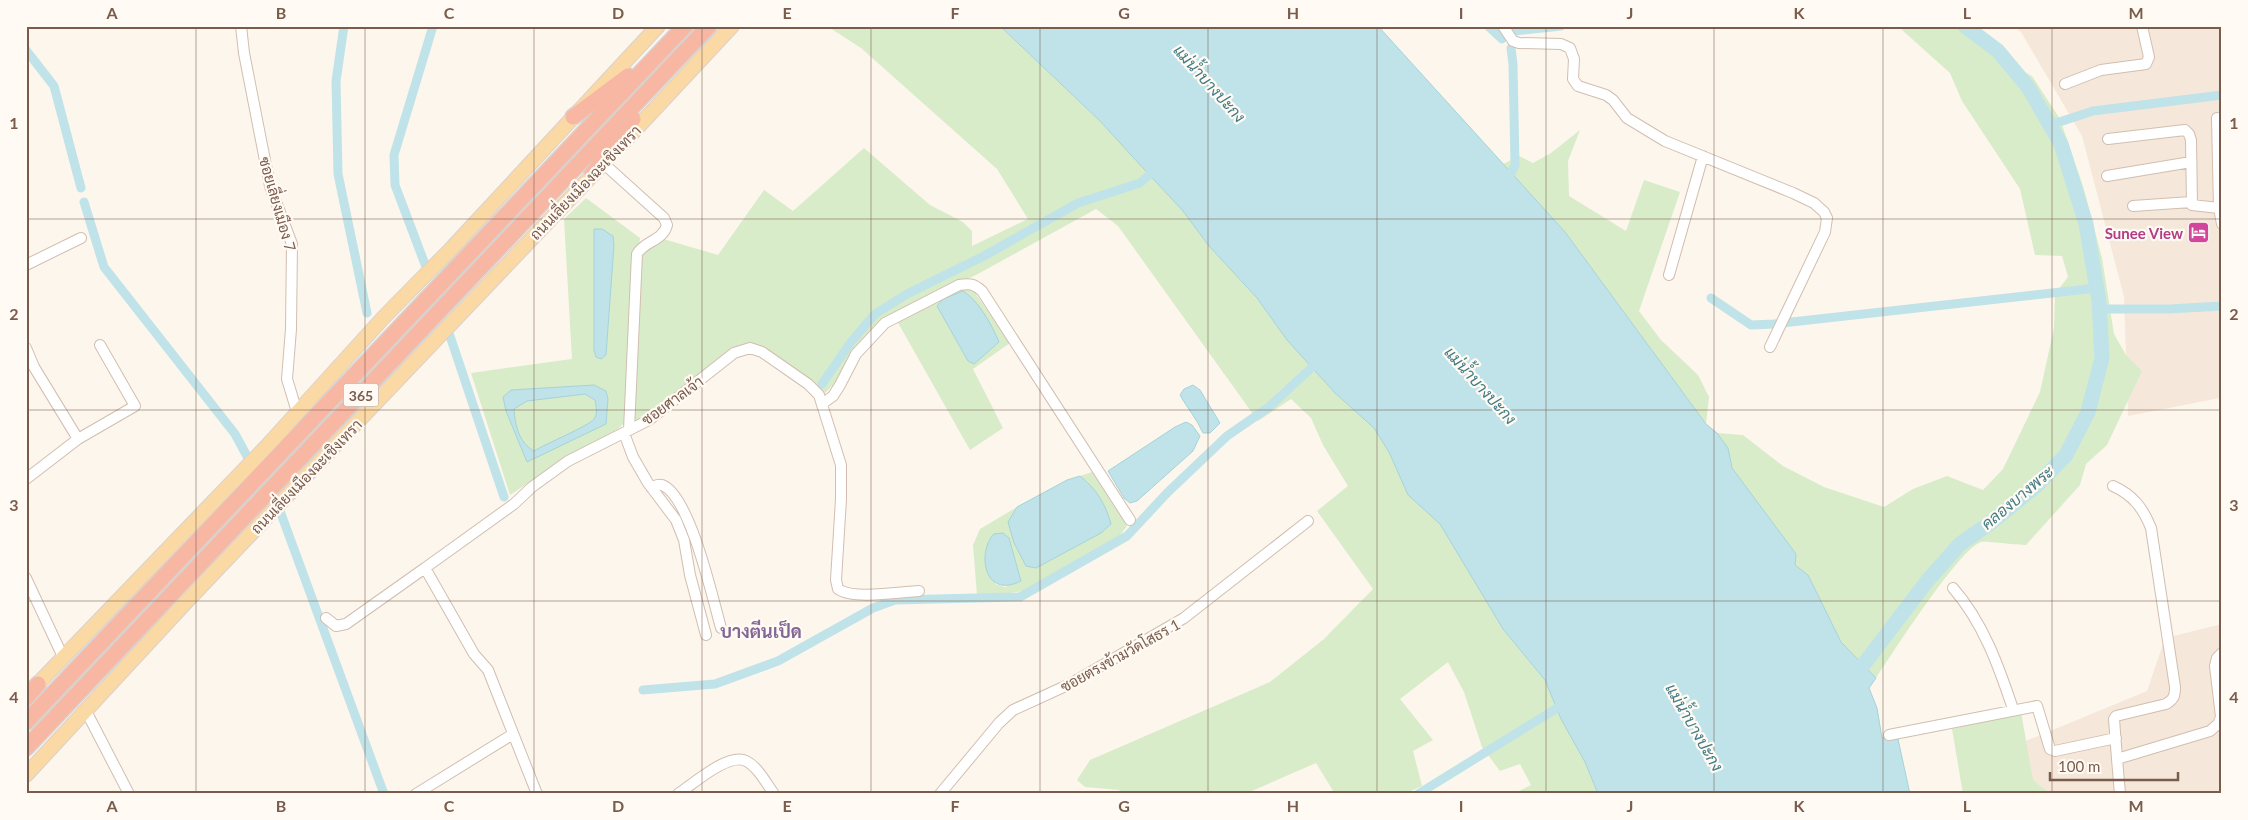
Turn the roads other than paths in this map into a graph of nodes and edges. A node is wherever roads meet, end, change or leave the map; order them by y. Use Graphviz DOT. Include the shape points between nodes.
graph roads {
  1 [pos="241,26"];
  2 [pos="658,26"];
  3 [pos="709,26"];
  4 [pos="732,26"];
  5 [pos="2142,26"];
  6 [pos="683,28"];
  7 [pos="1505,29"];
  8 [pos="661,51"];
  9 [pos="674,64"];
  10 [pos="2065,84"];
  11 [pos="573,117"];
  12 [pos="2217,118"];
  13 [pos="2108,139"];
  14 [pos="1703,156"];
  15 [pos="2192,162"];
  16 [pos="603,163"];
  17 [pos="592,174"];
  18 [pos="2107,176"];
  19 [pos="2191,202"];
  20 [pos="2133,206"];
  21 [pos="2219,208"];
  22 [pos="2222,224"];
  23 [pos="81,238"];
  24 [pos="26,265"];
  25 [pos="1669,275"];
  26 [pos="100,345"];
  27 [pos="1770,347"];
  28 [pos="26,348"];
  29 [pos="822,404"];
  30 [pos="297,412"];
  31 [pos="626,431"];
  32 [pos="78,439"];
  33 [pos="26,479"];
  34 [pos="2113,486"];
  35 [pos="651,487"];
  36 [pos="1130,520"];
  37 [pos="1308,521"];
  38 [pos="425,568"];
  39 [pos="26,578"];
  40 [pos="1953,588"];
  41 [pos="919,591"];
  42 [pos="326,618"];
  43 [pos="721,628"];
  44 [pos="706,635"];
  45 [pos="2222,653"];
  46 [pos="64,657"];
  47 [pos="38,684"];
  48 [pos="26,697"];
  49 [pos="70,702"];
  50 [pos="2013,709"];
  51 [pos="86,711"];
  52 [pos="26,722"];
  53 [pos="513,734"];
  54 [pos="1889,735"];
  55 [pos="2116,738"];
  56 [pos="26,748"];
  57 [pos="26,760"];
  58 [pos="2117,760"];
  59 [pos="26,775"];
  60 [pos="129,794"];
  61 [pos="416,794"];
  62 [pos="537,794"];
  63 [pos="678,794"];
  64 [pos="774,794"];
  65 [pos="940,794"];
  66 [pos="2120,794"];
  1 -- 30 [label="street, ซอยเลี่ยงเมือง 7" via="270,186 292,244 287,379"];
  2 -- 11 [label="main road, 365"];
  3 -- 9 [label="highway, ถนนเลี่ยงเมืองฉะเชิงเทรา / 365"];
  4 -- 16 [label="main road, ถนนเลี่ยงเมืองฉะเชิงเทรา / 365"];
  5 -- 10 [label="street" via="2149,57 2146,64 2101,70"];
  6 -- 8 [label="highway, 365"];
  7 -- 14 [label="street" via="1519,43 1562,44 1570,48 1574,59 1573,79 1578,86 1606,95 1636,125"];
  8 -- 11 [label="highway"];
  8 -- 52 [label="highway, 365"];
  9 -- 17 [label="highway"];
  9 -- 49 [label="highway, ถนนเลี่ยงเมืองฉะเชิงเทรา / 365"];
  11 -- 30 [label="main road, 365"];
  12 -- 21 [label="street"];
  13 -- 15 [label="street" via="2186,130 2191,140"];
  14 -- 25 [label="street"];
  14 -- 27 [label="street" via="1801,196 1824,212 1827,218 1826,232"];
  15 -- 18 [label="street"];
  15 -- 19 [label="street"];
  16 -- 17 [label="main road, ถนนเลี่ยงเมืองฉะเชิงเทรา / 365"];
  16 -- 31 [label="street" via="664,218 667,225 662,235 637,254"];
  17 -- 51 [label="main road, ถนนเลี่ยงเมืองฉะเชิงเทรา / 365"];
  19 -- 20 [label="street"];
  19 -- 21 [label="street" via="2195,207"];
  21 -- 22 [label="street"];
  23 -- 24 [label="street"];
  26 -- 32 [label="street" via="135,406"];
  28 -- 32 [label="street"];
  29 -- 31 [label="street, ซอยศาลเจ้า" via="819,395 808,384 762,352 745,348 649,420"];
  29 -- 36 [label="street" via="840,385 856,354 885,323 959,285 974,284 982,291"];
  29 -- 41 [label="street, ซอยศาลเจ้า" via="841,473 838,589 844,593 861,594"];
  30 -- 46 [label="main road, 365"];
  31 -- 35 [label="street" via="634,457"];
  31 -- 38 [label="street, ซอยศาลเจ้า" via="568,461"];
  32 -- 33 [label="street"];
  34 -- 55 [label="street" via="2136,500 2151,528 2175,687 2175,696 2166,704 2116,716"];
  35 -- 43 [label="street" via="664,486 675,497 694,532"];
  35 -- 44 [label="street" via="676,520 684,540"];
  37 -- 65 [label="street, ซอยตรงข้ามวัดโสธร 1" via="1184,618 1070,684 1013,710"];
  38 -- 42 [label="street, ซอยศาลเจ้า" via="346,624 336,626"];
  38 -- 53 [label="street" via="474,654 488,670"];
  39 -- 46 [label="street"];
  40 -- 50 [label="street" via="1983,634"];
  45 -- 58 [label="street" via="2215,666 2221,718 2218,724 2210,731"];
  46 -- 47 [label="main road, 365"];
  47 -- 48 [label="highway"];
  49 -- 56 [label="highway, ถนนเลี่ยงเมืองฉะเชิงเทรา / 365"];
  49 -- 57 [label="highway"];
  50 -- 54 [label="street"];
  50 -- 55 [label="street" via="2037,706 2050,750"];
  51 -- 59 [label="main road, ถนนเลี่ยงเมืองฉะเชิงเทรา / 365"];
  51 -- 60 [label="street"];
  53 -- 61 [label="street"];
  53 -- 62 [label="street"];
  55 -- 58 [label="street"];
  58 -- 66 [label="street"];
  63 -- 64 [label="street" via="736,758 752,765"];
}
